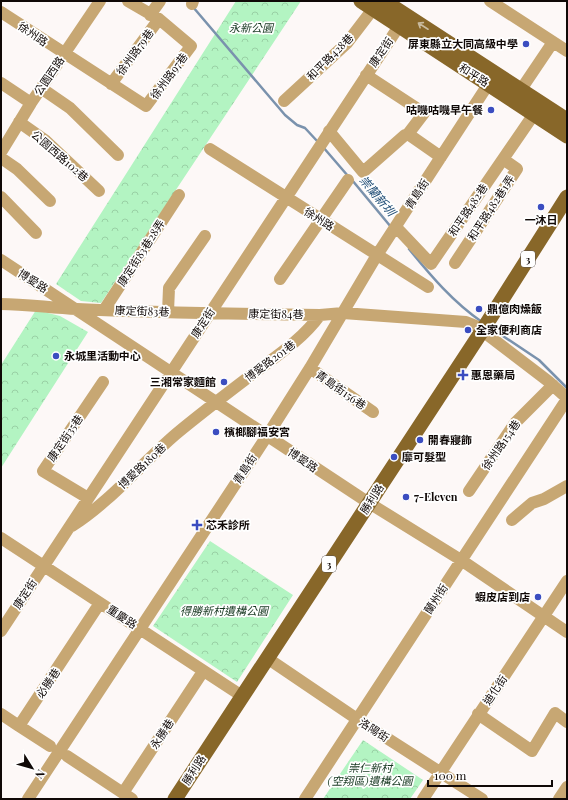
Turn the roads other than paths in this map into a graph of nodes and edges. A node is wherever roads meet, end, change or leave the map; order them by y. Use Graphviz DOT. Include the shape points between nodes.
graph roads {
  1 [pos="100,1"];
  2 [pos="128,1"];
  3 [pos="160,1"];
  4 [pos="360,1"];
  5 [pos="490,1"];
  6 [pos="378,5"];
  7 [pos="1,12"];
  8 [pos="155,17"];
  9 [pos="402,21"];
  10 [pos="553,42"];
  11 [pos="567,51"];
  12 [pos="64,54"];
  13 [pos="366,75"];
  14 [pos="492,79"];
  15 [pos="1,83"];
  16 [pos="111,84"];
  17 [pos="41,88"];
  18 [pos="520,91"];
  19 [pos="284,101"];
  20 [pos="31,103"];
  21 [pos="146,106"];
  22 [pos="534,114"];
  23 [pos="567,120"];
  24 [pos="19,122"];
  25 [pos="405,135"];
  26 [pos="567,136"];
  27 [pos="323,140"];
  28 [pos="210,150"];
  29 [pos="1,152"];
  30 [pos="118,154"];
  31 [pos="441,157"];
  32 [pos="1,158"];
  33 [pos="503,159"];
  34 [pos="348,180"];
  35 [pos="99,191"];
  36 [pos="179,195"];
  37 [pos="1,197"];
  38 [pos="567,197"];
  39 [pos="285,198"];
  40 [pos="50,202"];
  41 [pos="320,220"];
  42 [pos="393,230"];
  43 [pos="36,233"];
  44 [pos="205,236"];
  45 [pos="377,255"];
  46 [pos="1,260"];
  47 [pos="456,262"];
  48 [pos="280,279"];
  49 [pos="428,287"];
  50 [pos="2,306"];
  51 [pos="75,309"];
  52 [pos="104,310"];
  53 [pos="168,312"];
  54 [pos="209,313"];
  55 [pos="343,313"];
  56 [pos="320,315"];
  57 [pos="485,327"];
  58 [pos="310,368"];
  59 [pos="171,372"];
  60 [pos="103,382"];
  61 [pos="553,385"];
  62 [pos="567,398"];
  63 [pos="216,402"];
  64 [pos="373,412"];
  65 [pos="267,436"];
  66 [pos="567,486"];
  67 [pos="469,491"];
  68 [pos="88,498"];
  69 [pos="369,503"];
  70 [pos="512,520"];
  71 [pos="67,529"];
  72 [pos="1,538"];
  73 [pos="461,560"];
  74 [pos="44,566"];
  75 [pos="567,582"];
  76 [pos="96,609"];
  77 [pos="544,616"];
  78 [pos="140,629"];
  79 [pos="1,631"];
  80 [pos="567,632"];
  81 [pos="267,658"];
  82 [pos="200,676"];
  83 [pos="242,696"];
  84 [pos="1,714"];
  85 [pos="478,714"];
  86 [pos="357,719"];
  87 [pos="567,722"];
  88 [pos="19,726"];
  89 [pos="50,746"];
  90 [pos="67,756"];
  91 [pos="440,773"];
  92 [pos="567,787"];
  93 [pos="128,796"];
  94 [pos="28,799"];
  95 [pos="175,799"];
  96 [pos="305,799"];
  97 [pos="423,799"];
  98 [pos="482,799"];
  99 [pos="559,799"];
  1 -- 12 [label="street, 公園西路"];
  2 -- 8 [label="street"];
  3 -- 8 [label="street, 徐州路79巷"];
  4 -- 6 [label="main road, 和平路"];
  5 -- 10 [label="street"];
  6 -- 9 [label="main road, 和平路"];
  6 -- 19 [label="street, 和平路428巷" via="347,43"];
  7 -- 12 [label="street, 徐州路"];
  8 -- 16 [label="street, 徐州路79巷"];
  8 -- 21 [label="street, 徐州路97巷" via="191,46"];
  9 -- 13 [label="street, 康定街"];
  9 -- 14 [label="main road, 和平路"];
  10 -- 11 [label="street"];
  10 -- 18 [label="street"];
  12 -- 16 [label="street, 徐州路"];
  12 -- 17 [label="street, 公園西路"];
  13 -- 27 [label="street, 康定街"];
  13 -- 31 [label="street" via="424,113 408,134"];
  14 -- 18 [label="main road, 和平路"];
  14 -- 22 [label="main road, 和平路"];
  14 -- 31 [label="street, 青島街"];
  15 -- 20 [label="street"];
  16 -- 21 [label="street, 徐州路"];
  17 -- 20 [label="street, 公園西路"];
  17 -- 30 [label="street" via="70,108"];
  18 -- 23 [label="main road, 和平路"];
  20 -- 24 [label="street, 公園西路"];
  22 -- 26 [label="main road, 和平路"];
  22 -- 33 [label="street, 和平路482巷"];
  24 -- 29 [label="street, 公園西路"];
  24 -- 35 [label="street, 公園西路102巷" via="46,141"];
  25 -- 27 [label="street" via="364,172"];
  27 -- 39 [label="street, 康定街"];
  28 -- 39 [label="street, 徐州路"];
  31 -- 42 [label="street, 青島街"];
  32 -- 40 [label="street" via="17,169"];
  33 -- 42 [label="street, 和平路482巷" via="431,264"];
  33 -- 47 [label="street, 和平路482巷1弄" via="517,169"];
  34 -- 41 [label="street"];
  36 -- 52 [label="street, 康定街83巷28弄"];
  37 -- 43 [label="street"];
  38 -- 57 [label="main road, 勝利路 / 3"];
  39 -- 41 [label="street, 徐州路"];
  39 -- 54 [label="street, 康定街"];
  41 -- 45 [label="street, 徐州路"];
  41 -- 48 [label="street"];
  42 -- 45 [label="street, 青島街"];
  44 -- 53 [label="street" via="169,288"];
  45 -- 49 [label="street, 徐州路"];
  45 -- 55 [label="street, 青島街"];
  46 -- 51 [label="street, 博愛路"];
  50 -- 51 [label="street, 康定街83巷"];
  51 -- 52 [label="street, 康定街83巷"];
  51 -- 59 [label="street, 博愛路"];
  52 -- 53 [label="street, 康定街83巷"];
  53 -- 54 [label="street, 康定街83巷"];
  54 -- 56 [label="street, 康定街84巷"];
  54 -- 59 [label="street, 康定街"];
  55 -- 56 [label="street, 康定街84巷"];
  55 -- 57 [label="street" via="466,322"];
  55 -- 58 [label="street, 青島街"];
  56 -- 63 [label="street, 博愛路201巷" via="300,338"];
  57 -- 61 [label="street"];
  57 -- 69 [label="main road, 勝利路 / 3"];
  58 -- 64 [label="street, 青島街156巷"];
  58 -- 65 [label="street, 青島街"];
  59 -- 63 [label="street, 博愛路"];
  59 -- 68 [label="street, 康定街"];
  60 -- 68 [label="street, 康定街35巷" via="44,471"];
  61 -- 62 [label="street"];
  61 -- 67 [label="street, 徐州路154巷" via="515,423"];
  62 -- 73 [label="street, 蘭州街"];
  63 -- 65 [label="street, 博愛路"];
  63 -- 71 [label="street, 博愛路180巷" via="174,436 85,518"];
  65 -- 69 [label="street, 博愛路"];
  65 -- 78 [label="street, 青島街"];
  66 -- 70 [label="street" via="532,503"];
  68 -- 71 [label="street, 康定街"];
  69 -- 73 [label="street, 博愛路"];
  69 -- 81 [label="main road, 勝利路 / 3"];
  71 -- 74 [label="street, 康定街"];
  72 -- 74 [label="street, 重慶路"];
  73 -- 77 [label="street, 博愛路"];
  73 -- 86 [label="street, 蘭州街"];
  74 -- 78 [label="street, 重慶路"];
  74 -- 79 [label="street, 康定街"];
  75 -- 77 [label="street, 迪化街"];
  76 -- 88 [label="street, 必勝巷"];
  77 -- 80 [label="street, 博愛路"];
  77 -- 85 [label="street, 迪化街"];
  78 -- 83 [label="street, 重慶路"];
  78 -- 94 [label="street, 青島街"];
  81 -- 83 [label="main road, 勝利路 / 3"];
  81 -- 86 [label="street, 洛陽街"];
  82 -- 93 [label="street, 永勝巷"];
  83 -- 95 [label="main road, 勝利路 / 3"];
  84 -- 88 [label="street"];
  85 -- 87 [label="street" via="532,751 555,713"];
  85 -- 91 [label="street, 迪化街"];
  86 -- 91 [label="street, 洛陽街"];
  86 -- 96 [label="street, 蘭州街"];
  88 -- 89 [label="street"];
  90 -- 93 [label="street"];
  91 -- 97 [label="street, 迪化街"];
  91 -- 98 [label="street, 洛陽街"];
  92 -- 99 [label="street"];
}
